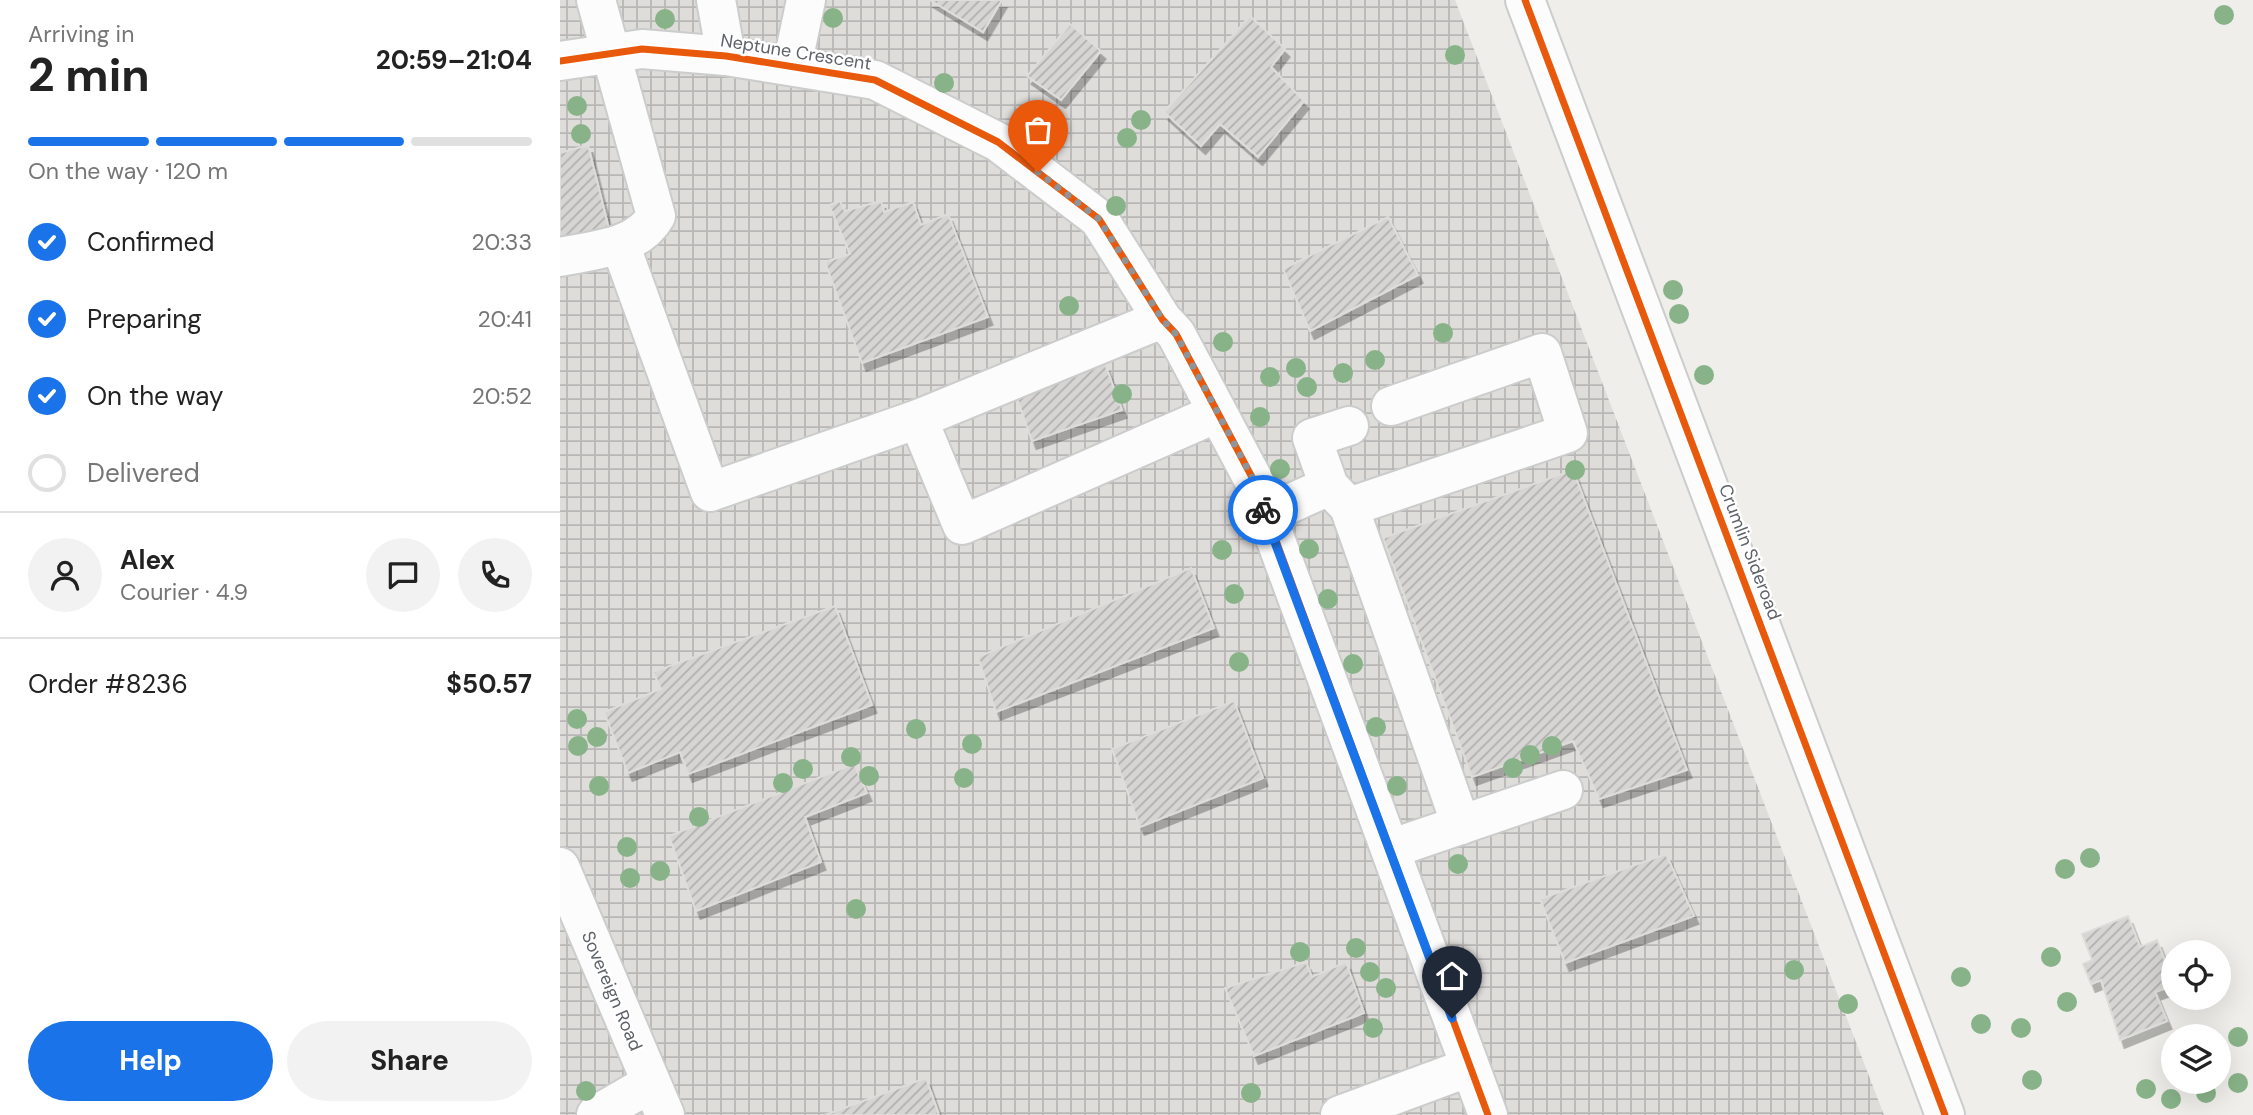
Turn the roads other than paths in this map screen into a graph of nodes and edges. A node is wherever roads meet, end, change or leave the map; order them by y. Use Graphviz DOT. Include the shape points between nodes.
graph roads {
  1 [pos="596,0"];
  2 [pos="716,0"];
  3 [pos="806,0"];
  4 [pos="1525,0"];
  5 [pos="610,54"];
  6 [pos="726,56"];
  7 [pos="560,61"];
  8 [pos="792,66"];
  9 [pos="620,244"];
  10 [pos="560,257"];
  11 [pos="1162,319"];
  12 [pos="1391,406"];
  13 [pos="1217,413"];
  14 [pos="918,419"];
  15 [pos="1349,426"];
  16 [pos="1339,497"];
  17 [pos="1265,515"];
  18 [pos="1563,790"];
  19 [pos="1461,825"];
  20 [pos="1390,849"];
  21 [pos="561,869"];
  22 [pos="1470,1067"];
  23 [pos="658,1099"];
  24 [pos="596,1115"];
  25 [pos="1340,1115"];
  26 [pos="1489,1115"];
  27 [pos="1945,1115"];
  1 -- 5 [label="street"];
  2 -- 6 [label="street"];
  3 -- 8 [label="street"];
  4 -- 27 [label="street, Crumlin Sideroad"];
  5 -- 6 [label="street, Neptune Crescent" via="642,49"];
  5 -- 7 [label="street, Neptune Crescent"];
  5 -- 9 [label="street" via="656,216 648,230"];
  6 -- 8 [label="street, Neptune Crescent"];
  8 -- 11 [label="street, Neptune Crescent" via="874,80 998,142 1099,219"];
  9 -- 10 [label="street"];
  9 -- 14 [label="street" via="710,492"];
  11 -- 13 [label="street, Neptune Crescent" via="1176,334"];
  11 -- 14 [label="street"];
  12 -- 16 [label="street" via="1542,353 1568,433"];
  13 -- 14 [label="street" via="962,525"];
  13 -- 17 [label="street, Neptune Crescent" via="1254,481"];
  15 -- 16 [label="street" via="1312,438"];
  16 -- 17 [label="street"];
  16 -- 19 [label="street"];
  17 -- 20 [label="street, Neptune Crescent"];
  18 -- 19 [label="street"];
  19 -- 20 [label="street"];
  20 -- 22 [label="street, Neptune Crescent"];
  21 -- 23 [label="street, Sovereign Road"];
  22 -- 25 [label="street"];
  22 -- 26 [label="street, Neptune Crescent"];
  23 -- 24 [label="street"];
}
